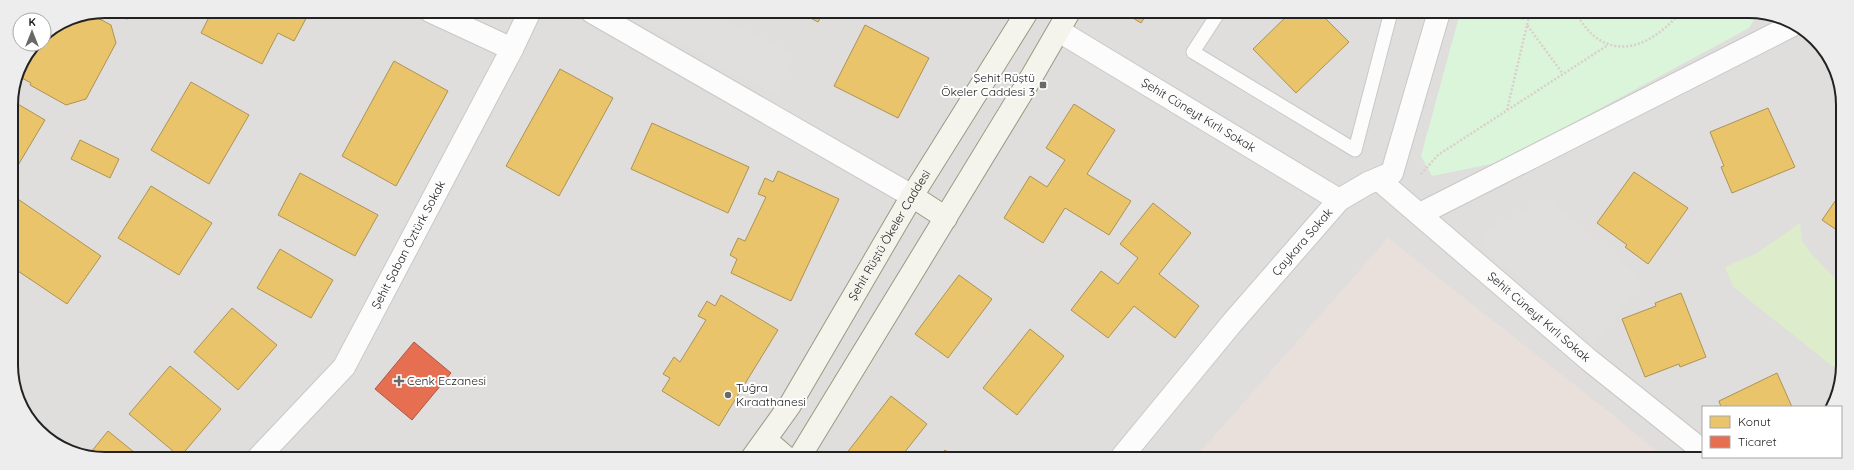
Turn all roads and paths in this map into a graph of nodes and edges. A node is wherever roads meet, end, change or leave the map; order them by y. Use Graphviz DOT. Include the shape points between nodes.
graph roads {
  1 [pos="445,18"];
  2 [pos="527,18"];
  3 [pos="602,18"];
  4 [pos="1023,18"];
  5 [pos="1066,18"];
  6 [pos="1215,18"];
  7 [pos="1389,18"];
  8 [pos="1437,18"];
  9 [pos="1529,18"];
  10 [pos="1580,18"];
  11 [pos="1675,18"];
  12 [pos="1527,24"];
  13 [pos="1788,28"];
  14 [pos="1058,31"];
  15 [pos="1608,45"];
  16 [pos="512,49"];
  17 [pos="1563,74"];
  18 [pos="1507,110"];
  19 [pos="1421,174"];
  20 [pos="1378,179"];
  21 [pos="912,196"];
  22 [pos="1339,200"];
  23 [pos="1420,214"];
  24 [pos="946,218"];
  25 [pos="766,440"];
  26 [pos="1702,450"];
  27 [pos="264,452"];
  28 [pos="757,452"];
  29 [pos="780,452"];
  30 [pos="803,452"];
  31 [pos="1125,452"];
  1 -- 16 [label="street"];
  2 -- 16 [label="street, Şehit Şaban Öztürk Sokak"];
  3 -- 21 [label="street"];
  4 -- 21 [label="street, Şehit Rüştü Ökeler Caddesi"];
  5 -- 14 [label="street"];
  6 -- 7 [label="lane" via="1193,52 1355,150"];
  8 -- 20 [label="street, Çaykara Sokak" via="1392,173"];
  9 -- 12 [label="path"];
  10 -- 15 [label="path" via="1591,33"];
  11 -- 15 [label="path" via="1646,40 1623,47"];
  12 -- 17 [label="path"];
  12 -- 18 [label="path"];
  13 -- 23 [label="street"];
  14 -- 22 [label="street, Şehit Cüneyt Kırlı Sokak"];
  14 -- 24 [label="street"];
  15 -- 17 [label="path"];
  16 -- 27 [label="street, Şehit Şaban Öztürk Sokak" via="344,367"];
  17 -- 18 [label="path"];
  18 -- 19 [label="path" via="1438,155"];
  20 -- 22 [label="street, Çaykara Sokak"];
  20 -- 23 [label="street, Şehit Cüneyt Kırlı Sokak"];
  21 -- 24 [label="street"];
  21 -- 25 [label="street, Şehit Rüştü Ökeler Caddesi" via="794,399"];
  22 -- 31 [label="street, Çaykara Sokak"];
  23 -- 26 [label="street, Şehit Cüneyt Kırlı Sokak" via="1589,360"];
  24 -- 30 [label="street"];
  25 -- 28 [label="street, Şehit Rüştü Ökeler Caddesi"];
  25 -- 29 [label="street"];
}
